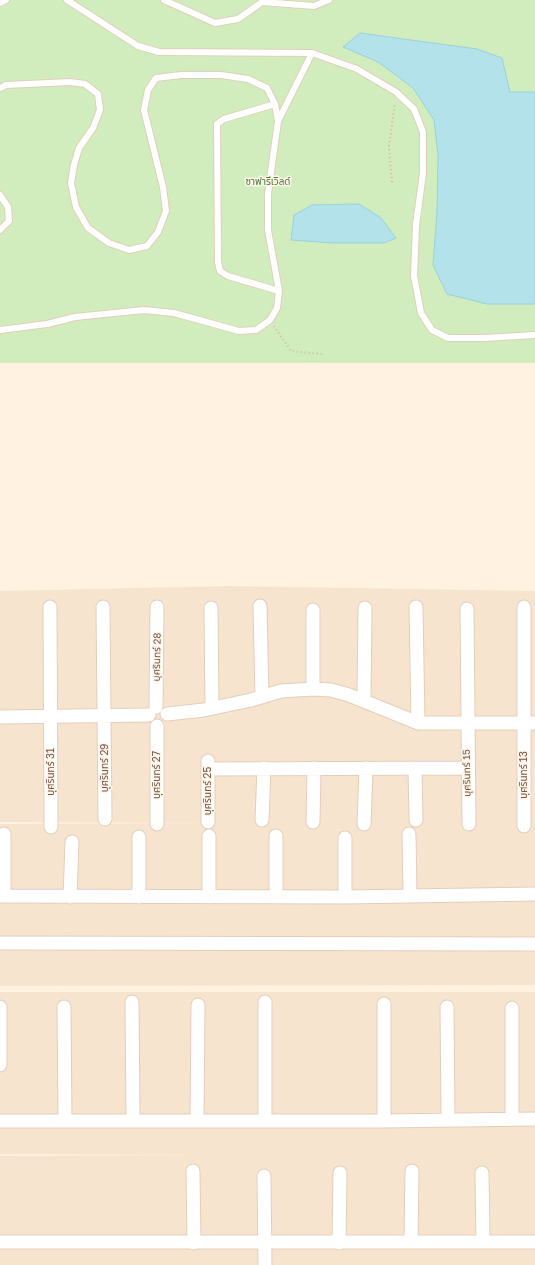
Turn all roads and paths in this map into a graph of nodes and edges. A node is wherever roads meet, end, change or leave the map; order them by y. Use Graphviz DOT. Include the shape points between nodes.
graph roads {
  1 [pos="6,0"];
  2 [pos="67,0"];
  3 [pos="164,0"];
  4 [pos="329,0"];
  5 [pos="262,1"];
  6 [pos="0,3"];
  7 [pos="312,53"];
  8 [pos="0,88"];
  9 [pos="396,92"];
  10 [pos="275,104"];
  11 [pos="278,121"];
  12 [pos="392,182"];
  13 [pos="0,195"];
  14 [pos="0,230"];
  15 [pos="279,291"];
  16 [pos="270,320"];
  17 [pos="0,330"];
  18 [pos="535,335"];
  19 [pos="323,354"];
  20 [pos="260,606"];
  21 [pos="103,607"];
  22 [pos="158,607"];
  23 [pos="416,607"];
  24 [pos="524,607"];
  25 [pos="50,608"];
  26 [pos="211,608"];
  27 [pos="365,608"];
  28 [pos="467,608"];
  29 [pos="313,610"];
  30 [pos="313,689"];
  31 [pos="262,697"];
  32 [pos="364,700"];
  33 [pos="212,708"];
  34 [pos="157,712"];
  35 [pos="0,714"];
  36 [pos="0,717"];
  37 [pos="51,717"];
  38 [pos="104,717"];
  39 [pos="0,723"];
  40 [pos="418,723"];
  41 [pos="467,723"];
  42 [pos="529,723"];
  43 [pos="264,768"];
  44 [pos="314,768"];
  45 [pos="366,768"];
  46 [pos="415,768"];
  47 [pos="467,768"];
  48 [pos="105,819"];
  49 [pos="262,820"];
  50 [pos="416,820"];
  51 [pos="208,822"];
  52 [pos="313,822"];
  53 [pos="156,824"];
  54 [pos="364,824"];
  55 [pos="469,824"];
  56 [pos="524,826"];
  57 [pos="51,827"];
  58 [pos="4,834"];
  59 [pos="409,834"];
  60 [pos="209,836"];
  61 [pos="276,836"];
  62 [pos="138,837"];
  63 [pos="345,838"];
  64 [pos="72,842"];
  65 [pos="535,894"];
  66 [pos="410,895"];
  67 [pos="2,896"];
  68 [pos="70,897"];
  69 [pos="139,897"];
  70 [pos="209,897"];
  71 [pos="276,897"];
  72 [pos="345,897"];
  73 [pos="0,943"];
  74 [pos="535,944"];
  75 [pos="132,1002"];
  76 [pos="265,1002"];
  77 [pos="384,1004"];
  78 [pos="198,1005"];
  79 [pos="0,1007"];
  80 [pos="64,1007"];
  81 [pos="447,1007"];
  82 [pos="512,1008"];
  83 [pos="0,1065"];
  84 [pos="448,1119"];
  85 [pos="512,1119"];
  86 [pos="535,1119"];
  87 [pos="133,1120"];
  88 [pos="197,1120"];
  89 [pos="0,1121"];
  90 [pos="65,1121"];
  91 [pos="265,1121"];
  92 [pos="384,1121"];
  93 [pos="193,1171"];
  94 [pos="412,1171"];
  95 [pos="340,1173"];
  96 [pos="482,1173"];
  97 [pos="264,1176"];
  98 [pos="0,1242"];
  99 [pos="411,1242"];
  100 [pos="483,1242"];
  101 [pos="535,1242"];
  102 [pos="194,1243"];
  103 [pos="265,1243"];
  104 [pos="339,1243"];
  105 [pos="265,1265"];
  1 -- 6 [label="lane"];
  2 -- 7 [label="lane" via="138,46 159,52"];
  3 -- 5 [label="lane" via="215,23 238,19"];
  4 -- 5 [label="lane" via="314,6"];
  7 -- 9 [label="lane" via="357,70"];
  7 -- 11 [label="lane"];
  8 -- 10 [label="lane" via="14,84 70,82 85,84 98,94 100,110 93,128 79,148 71,183 76,207 88,228 109,242 129,250 147,246 158,232 166,211 163,187 144,110 148,90 156,78 221,75 248,79 267,88"];
  9 -- 12 [label="path" via="389,146"];
  9 -- 18 [label="lane" via="414,109 423,132 423,173 416,225 414,276 421,313 432,330 448,338"];
  10 -- 11 [label="lane"];
  10 -- 15 [label="lane" via="224,119 217,124 218,262 220,272 228,276"];
  11 -- 15 [label="lane" via="268,194 268,230"];
  13 -- 14 [label="lane" via="8,207 9,221"];
  15 -- 16 [label="lane" via="277,308"];
  16 -- 17 [label="lane" via="256,330 239,331 174,313 144,310 75,317 47,324"];
  16 -- 19 [label="path" via="291,351"];
  20 -- 31 [label="street"];
  21 -- 38 [label="street, บุศรินทร์ 29"];
  22 -- 34 [label="street, บุศรินทร์ 28"];
  23 -- 40 [label="street"];
  24 -- 42 [label="street, บุศรินทร์ 13"];
  25 -- 37 [label="street, บุศรินทร์ 31"];
  26 -- 33 [label="street"];
  27 -- 32 [label="street"];
  28 -- 41 [label="street, บุศรินทร์ 15"];
  29 -- 30 [label="street"];
  30 -- 31 [label="street" via="281,691"];
  30 -- 32 [label="street" via="331,690"];
  31 -- 33 [label="street"];
  32 -- 40 [label="street"];
  33 -- 34 [label="street"];
  34 -- 38 [label="street"];
  34 -- 53 [label="street, บุศรินทร์ 27" via="164,723 157,726"];
  35 -- 36 [label="street"];
  36 -- 37 [label="street"];
  36 -- 39 [label="street"];
  37 -- 38 [label="street"];
  37 -- 57 [label="street, บุศรินทร์ 31"];
  38 -- 48 [label="street, บุศรินทร์ 29"];
  40 -- 41 [label="street"];
  41 -- 42 [label="street"];
  41 -- 47 [label="street, บุศรินทร์ 15"];
  42 -- 56 [label="street, บุศรินทร์ 13"];
  43 -- 44 [label="street"];
  43 -- 49 [label="street"];
  43 -- 51 [label="street, บุศรินทร์ 25" via="208,765"];
  44 -- 45 [label="street"];
  44 -- 52 [label="street"];
  45 -- 46 [label="street"];
  45 -- 54 [label="street"];
  46 -- 47 [label="street"];
  46 -- 50 [label="street"];
  47 -- 55 [label="street, บุศรินทร์ 15"];
  58 -- 67 [label="street"];
  59 -- 66 [label="street"];
  60 -- 70 [label="street"];
  61 -- 71 [label="street"];
  62 -- 69 [label="street"];
  63 -- 72 [label="street"];
  64 -- 68 [label="street"];
  65 -- 66 [label="street"];
  66 -- 72 [label="street"];
  67 -- 68 [label="street"];
  68 -- 69 [label="street"];
  69 -- 70 [label="street"];
  70 -- 71 [label="street"];
  71 -- 72 [label="street"];
  73 -- 74 [label="street"];
  75 -- 87 [label="street"];
  76 -- 91 [label="street"];
  77 -- 92 [label="street"];
  78 -- 88 [label="street"];
  79 -- 83 [label="street"];
  80 -- 90 [label="street"];
  81 -- 84 [label="street"];
  82 -- 85 [label="street"];
  84 -- 85 [label="street"];
  84 -- 92 [label="street"];
  85 -- 86 [label="street"];
  87 -- 88 [label="street"];
  87 -- 90 [label="street"];
  88 -- 91 [label="street"];
  89 -- 90 [label="street"];
  91 -- 92 [label="street"];
  93 -- 102 [label="street"];
  94 -- 99 [label="street"];
  95 -- 104 [label="street"];
  96 -- 100 [label="street"];
  97 -- 103 [label="street"];
  98 -- 102 [label="street"];
  99 -- 100 [label="street"];
  99 -- 104 [label="street"];
  100 -- 101 [label="street"];
  102 -- 103 [label="street"];
  103 -- 104 [label="street"];
  103 -- 105 [label="street"];
}
